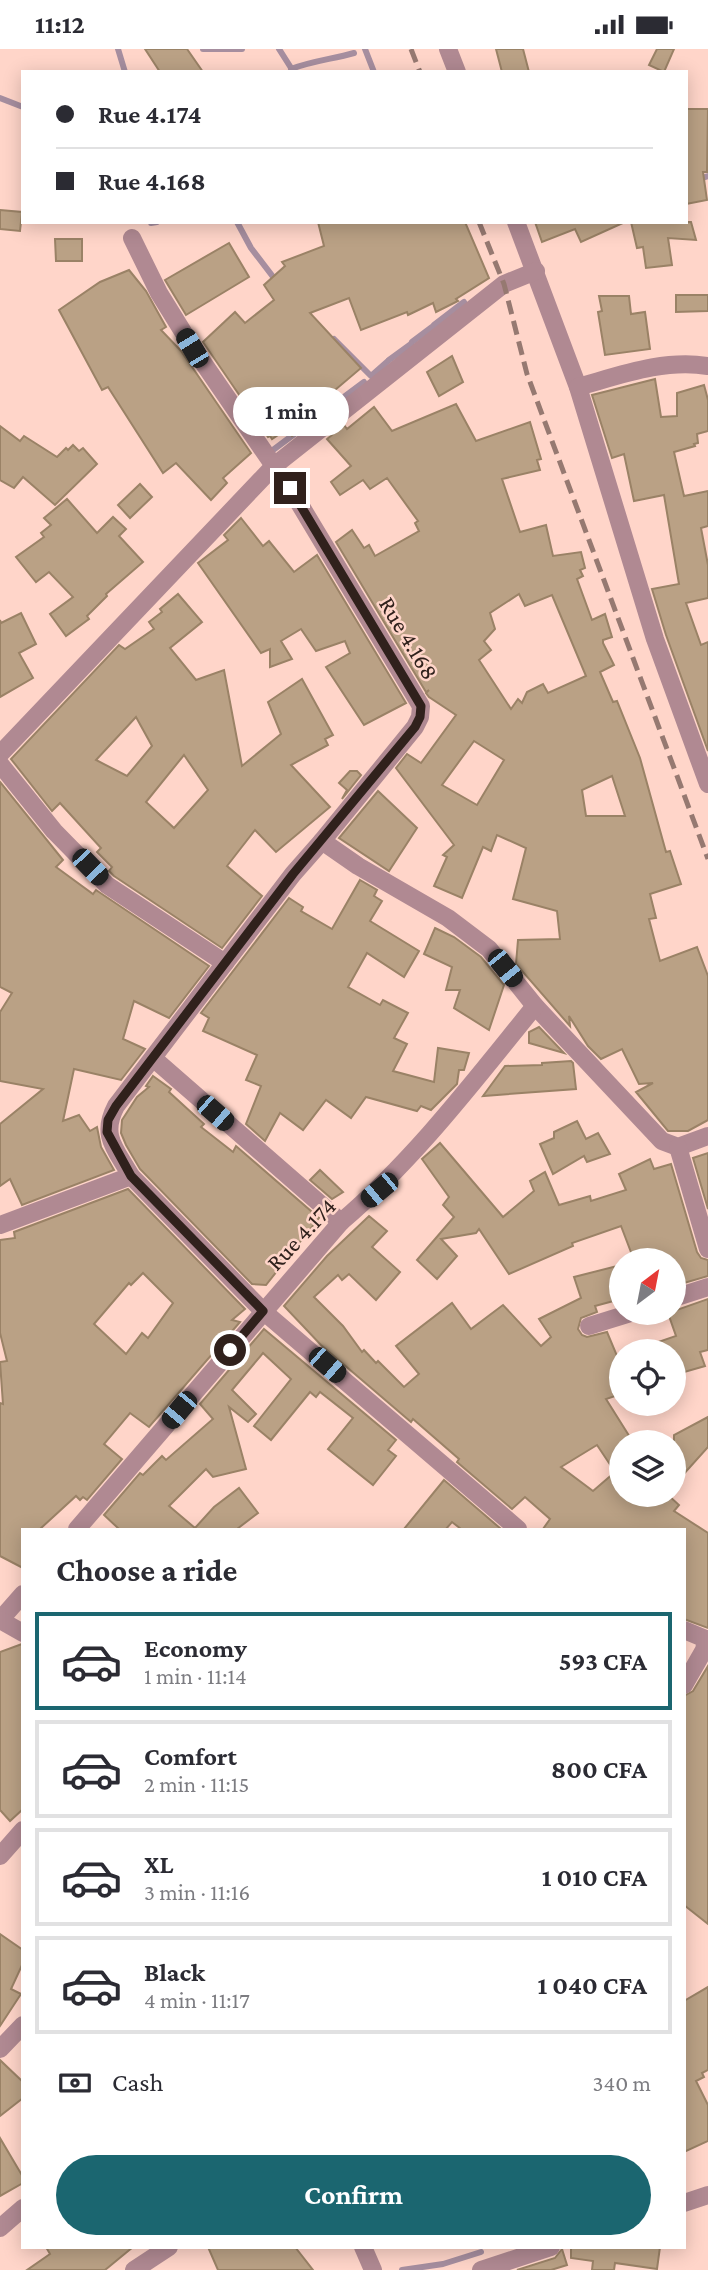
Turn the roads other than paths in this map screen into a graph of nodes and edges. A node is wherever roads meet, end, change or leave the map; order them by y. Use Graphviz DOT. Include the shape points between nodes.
graph roads {
  1 [pos="448,49"];
  2 [pos="456,70"];
  3 [pos="517,224"];
  4 [pos="132,239"];
  5 [pos="536,271"];
  6 [pos="708,366"];
  7 [pos="578,387"];
  8 [pos="274,466"];
  9 [pos="0,754"];
  10 [pos="0,764"];
  11 [pos="708,784"];
  12 [pos="322,841"];
  13 [pos="225,963"];
  14 [pos="535,1006"];
  15 [pos="153,1058"];
  16 [pos="708,1136"];
  17 [pos="678,1147"];
  18 [pos="131,1176"];
  19 [pos="341,1222"];
  20 [pos="0,1224"];
  21 [pos="708,1248"];
  22 [pos="708,1287"];
  23 [pos="686,1294"];
  24 [pos="263,1311"];
  25 [pos="609,1320"];
  26 [pos="589,1326"];
  27 [pos="78,1528"];
  28 [pos="517,1528"];
  29 [pos="21,1596"];
  30 [pos="0,1620"];
  31 [pos="686,1631"];
  32 [pos="21,1632"];
  33 [pos="707,1639"];
  34 [pos="686,1682"];
  35 [pos="21,1833"];
  36 [pos="0,1856"];
  37 [pos="21,2027"];
  38 [pos="0,2049"];
  39 [pos="708,2195"];
  40 [pos="686,2202"];
  41 [pos="21,2210"];
  42 [pos="0,2228"];
  43 [pos="166,2249"];
  44 [pos="364,2249"];
  45 [pos="545,2249"];
  46 [pos="134,2270"];
  47 [pos="373,2270"];
  48 [pos="481,2270"];
  1 -- 2 [label="street"];
  3 -- 5 [label="street"];
  4 -- 8 [label="street, Rue 4.168" via="192,348"];
  5 -- 7 [label="street"];
  5 -- 8 [label="street" via="504,284"];
  6 -- 7 [label="street" via="667,364"];
  7 -- 11 [label="street" via="655,639"];
  8 -- 9 [label="street"];
  8 -- 12 [label="street, Rue 4.168" via="421,706 415,727"];
  10 -- 13 [label="street" via="54,831 107,885"];
  12 -- 13 [label="street, Rue 4.168"];
  12 -- 14 [label="street" via="448,918 489,949"];
  13 -- 15 [label="street, Rue 4.168"];
  14 -- 17 [label="street" via="662,1141"];
  14 -- 19 [label="street, Rue 4.174" via="424,1141 379,1190"];
  15 -- 18 [label="street, Rue 4.168" via="108,1120 107,1132"];
  15 -- 19 [label="street"];
  16 -- 17 [label="street"];
  17 -- 21 [label="street"];
  18 -- 20 [label="street"];
  18 -- 24 [label="street, Rue 4.168"];
  19 -- 24 [label="street, Rue 4.174"];
  22 -- 23 [label="street"];
  24 -- 27 [label="street, Rue 4.174"];
  24 -- 28 [label="street, Rue 4.168"];
  25 -- 26 [label="street"];
  29 -- 30 [label="street"];
  30 -- 32 [label="street"];
  31 -- 33 [label="street"];
  33 -- 34 [label="street"];
  35 -- 36 [label="street"];
  37 -- 38 [label="street"];
  39 -- 40 [label="street"];
  41 -- 42 [label="street"];
  43 -- 46 [label="street"];
  44 -- 47 [label="street"];
  45 -- 48 [label="street"];
}
